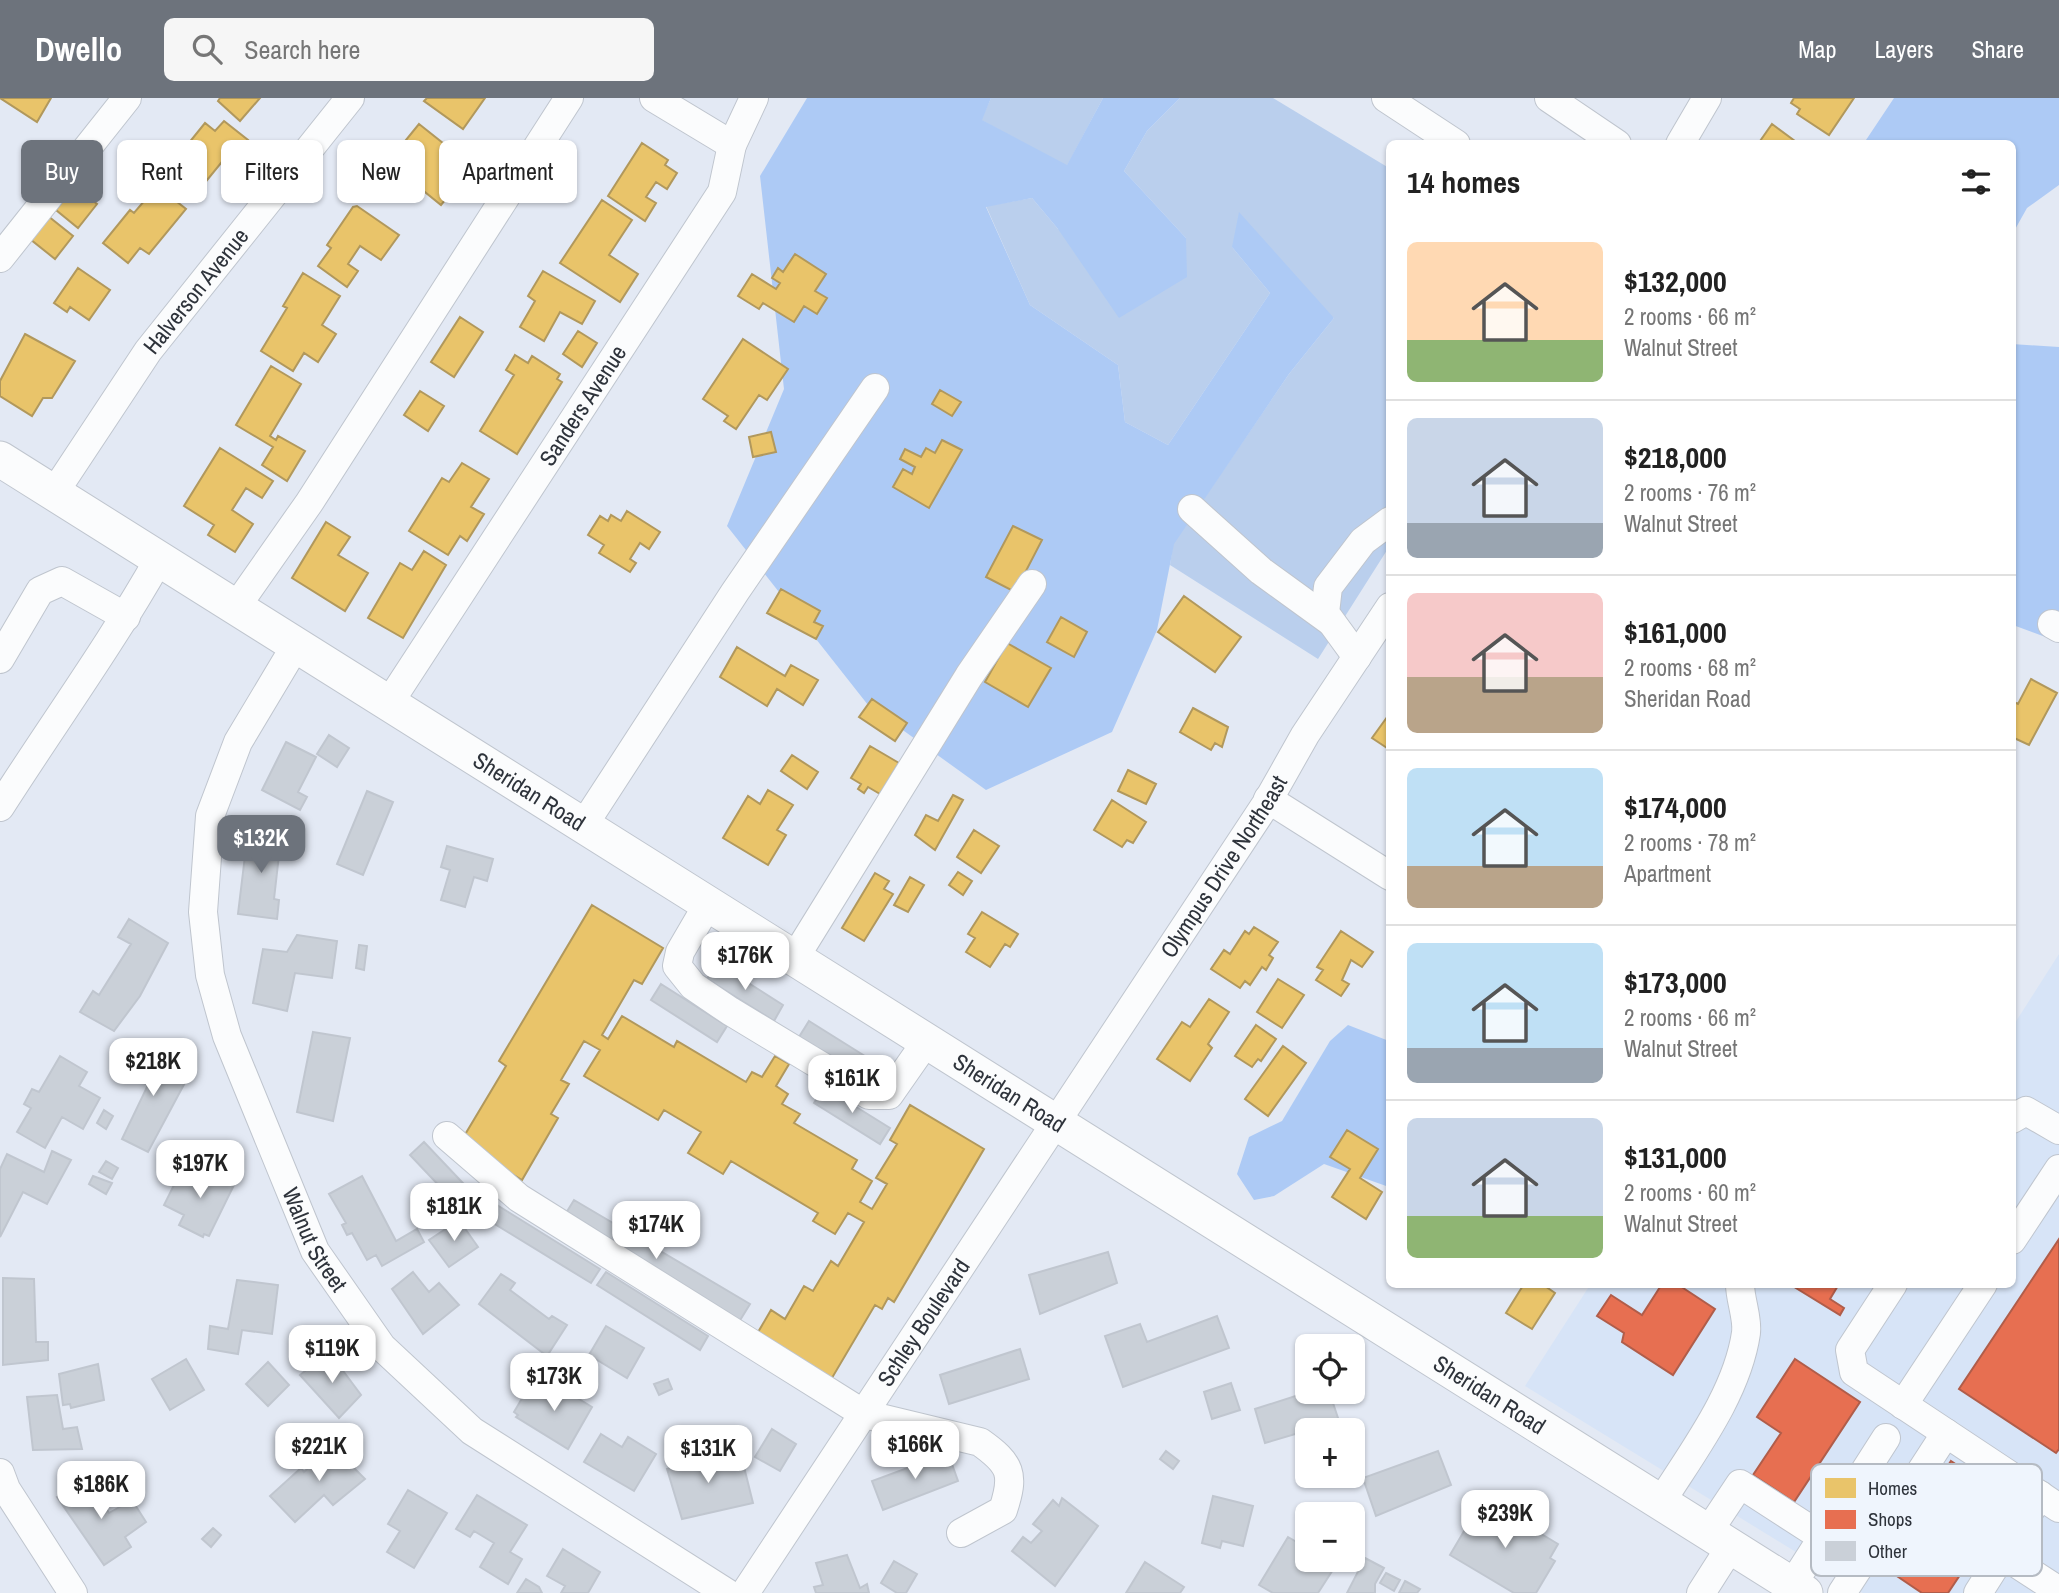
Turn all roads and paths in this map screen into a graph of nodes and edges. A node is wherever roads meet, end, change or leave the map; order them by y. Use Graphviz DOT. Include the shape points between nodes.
graph roads {
  1 [pos="127,98"];
  2 [pos="350,98"];
  3 [pos="569,98"];
  4 [pos="654,98"];
  5 [pos="754,98"];
  6 [pos="1386,98"];
  7 [pos="1549,98"];
  8 [pos="1707,98"];
  9 [pos="1450,140"];
  10 [pos="1611,140"];
  11 [pos="1681,140"];
  12 [pos="732,145"];
  13 [pos="0,257"];
  14 [pos="875,388"];
  15 [pos="0,459"];
  16 [pos="54,492"];
  17 [pos="1192,509"];
  18 [pos="1386,524"];
  19 [pos="159,559"];
  20 [pos="1032,584"];
  21 [pos="236,607"];
  22 [pos="1386,613"];
  23 [pos="126,617"];
  24 [pos="1330,621"];
  25 [pos="296,645"];
  26 [pos="1357,657"];
  27 [pos="0,659"];
  28 [pos="389,704"];
  29 [pos="1268,800"];
  30 [pos="0,807"];
  31 [pos="583,826"];
  32 [pos="1386,874"];
  33 [pos="708,904"];
  34 [pos="794,959"];
  35 [pos="926,1042"];
  36 [pos="2016,1117"];
  37 [pos="1055,1123"];
  38 [pos="2059,1130"];
  39 [pos="447,1136"];
  40 [pos="2059,1169"];
  41 [pos="2016,1234"];
  42 [pos="1741,1288"];
  43 [pos="1890,1288"];
  44 [pos="1980,1288"];
  45 [pos="1903,1405"];
  46 [pos="864,1414"];
  47 [pos="1946,1433"];
  48 [pos="1886,1438"];
  49 [pos="1869,1464"];
  50 [pos="1926,1464"];
  51 [pos="1993,1464"];
  52 [pos="0,1473"];
  53 [pos="1661,1502"];
  54 [pos="1811,1530"];
  55 [pos="961,1533"];
  56 [pos="1719,1539"];
  57 [pos="1811,1561"];
  58 [pos="1853,1576"];
  59 [pos="1988,1576"];
  60 [pos="2036,1576"];
  61 [pos="1798,1589"];
  62 [pos="2059,1591"];
  63 [pos="73,1593"];
  64 [pos="727,1593"];
  65 [pos="745,1593"];
  66 [pos="1701,1593"];
  67 [pos="1842,1593"];
  68 [pos="1978,1593"];
  1 -- 13 [label="street"];
  2 -- 16 [label="street, Halverson Avenue" via="148,351"];
  3 -- 21 [label="street" via="476,248"];
  4 -- 12 [label="street"];
  5 -- 12 [label="street, Sanders Avenue"];
  6 -- 9 [label="street"];
  7 -- 10 [label="street"];
  8 -- 11 [label="street"];
  12 -- 28 [label="street, Sanders Avenue" via="722,191"];
  14 -- 31 [label="street"];
  15 -- 16 [label="main road, Sheridan Road"];
  16 -- 19 [label="main road, Sheridan Road"];
  17 -- 24 [label="street" via="1261,571"];
  18 -- 24 [label="street" via="1363,541 1328,587 1325,613"];
  19 -- 21 [label="main road, Sheridan Road"];
  19 -- 23 [label="street"];
  20 -- 34 [label="street" via="983,654"];
  21 -- 25 [label="main road, Sheridan Road"];
  22 -- 26 [label="street, Olympus Drive Northeast"];
  23 -- 27 [label="street" via="62,581 40,591"];
  23 -- 30 [label="street"];
  24 -- 26 [label="street"];
  25 -- 28 [label="main road, Sheridan Road"];
  25 -- 64 [label="street, Walnut Street" via="238,742 210,816 203,912 210,975 227,1036 315,1251 382,1347 472,1431"];
  26 -- 29 [label="street, Olympus Drive Northeast"];
  28 -- 31 [label="main road, Sheridan Road"];
  29 -- 32 [label="street"];
  29 -- 37 [label="street, Olympus Drive Northeast"];
  31 -- 33 [label="main road, Sheridan Road"];
  33 -- 34 [label="main road, Sheridan Road"];
  33 -- 35 [label="street" via="680,952 677,966 693,986 730,1011 869,1096 889,1096"];
  34 -- 35 [label="main road, Sheridan Road"];
  35 -- 37 [label="main road, Sheridan Road"];
  36 -- 38 [label="street" via="2026,1111"];
  37 -- 46 [label="street, Schley Boulevard"];
  37 -- 53 [label="main road, Sheridan Road"];
  39 -- 46 [label="street" via="519,1198"];
  40 -- 41 [label="street"];
  42 -- 53 [label="street" via="1746,1329 1739,1368"];
  43 -- 45 [label="street" via="1850,1350 1854,1372"];
  44 -- 45 [label="street"];
  45 -- 47 [label="street"];
  46 -- 55 [label="street" via="980,1442 1009,1468 1011,1488 1003,1510"];
  46 -- 65 [label="street, Schley Boulevard"];
  47 -- 50 [label="street"];
  47 -- 51 [label="street"];
  48 -- 49 [label="street"];
  52 -- 63 [label="street"];
  53 -- 56 [label="main road, Sheridan Road"];
  54 -- 56 [label="street" via="1740,1484"];
  56 -- 61 [label="main road, Sheridan Road"];
  56 -- 66 [label="street"];
  57 -- 61 [label="street"];
  58 -- 67 [label="street"];
  59 -- 68 [label="street"];
  60 -- 62 [label="street"];
}
